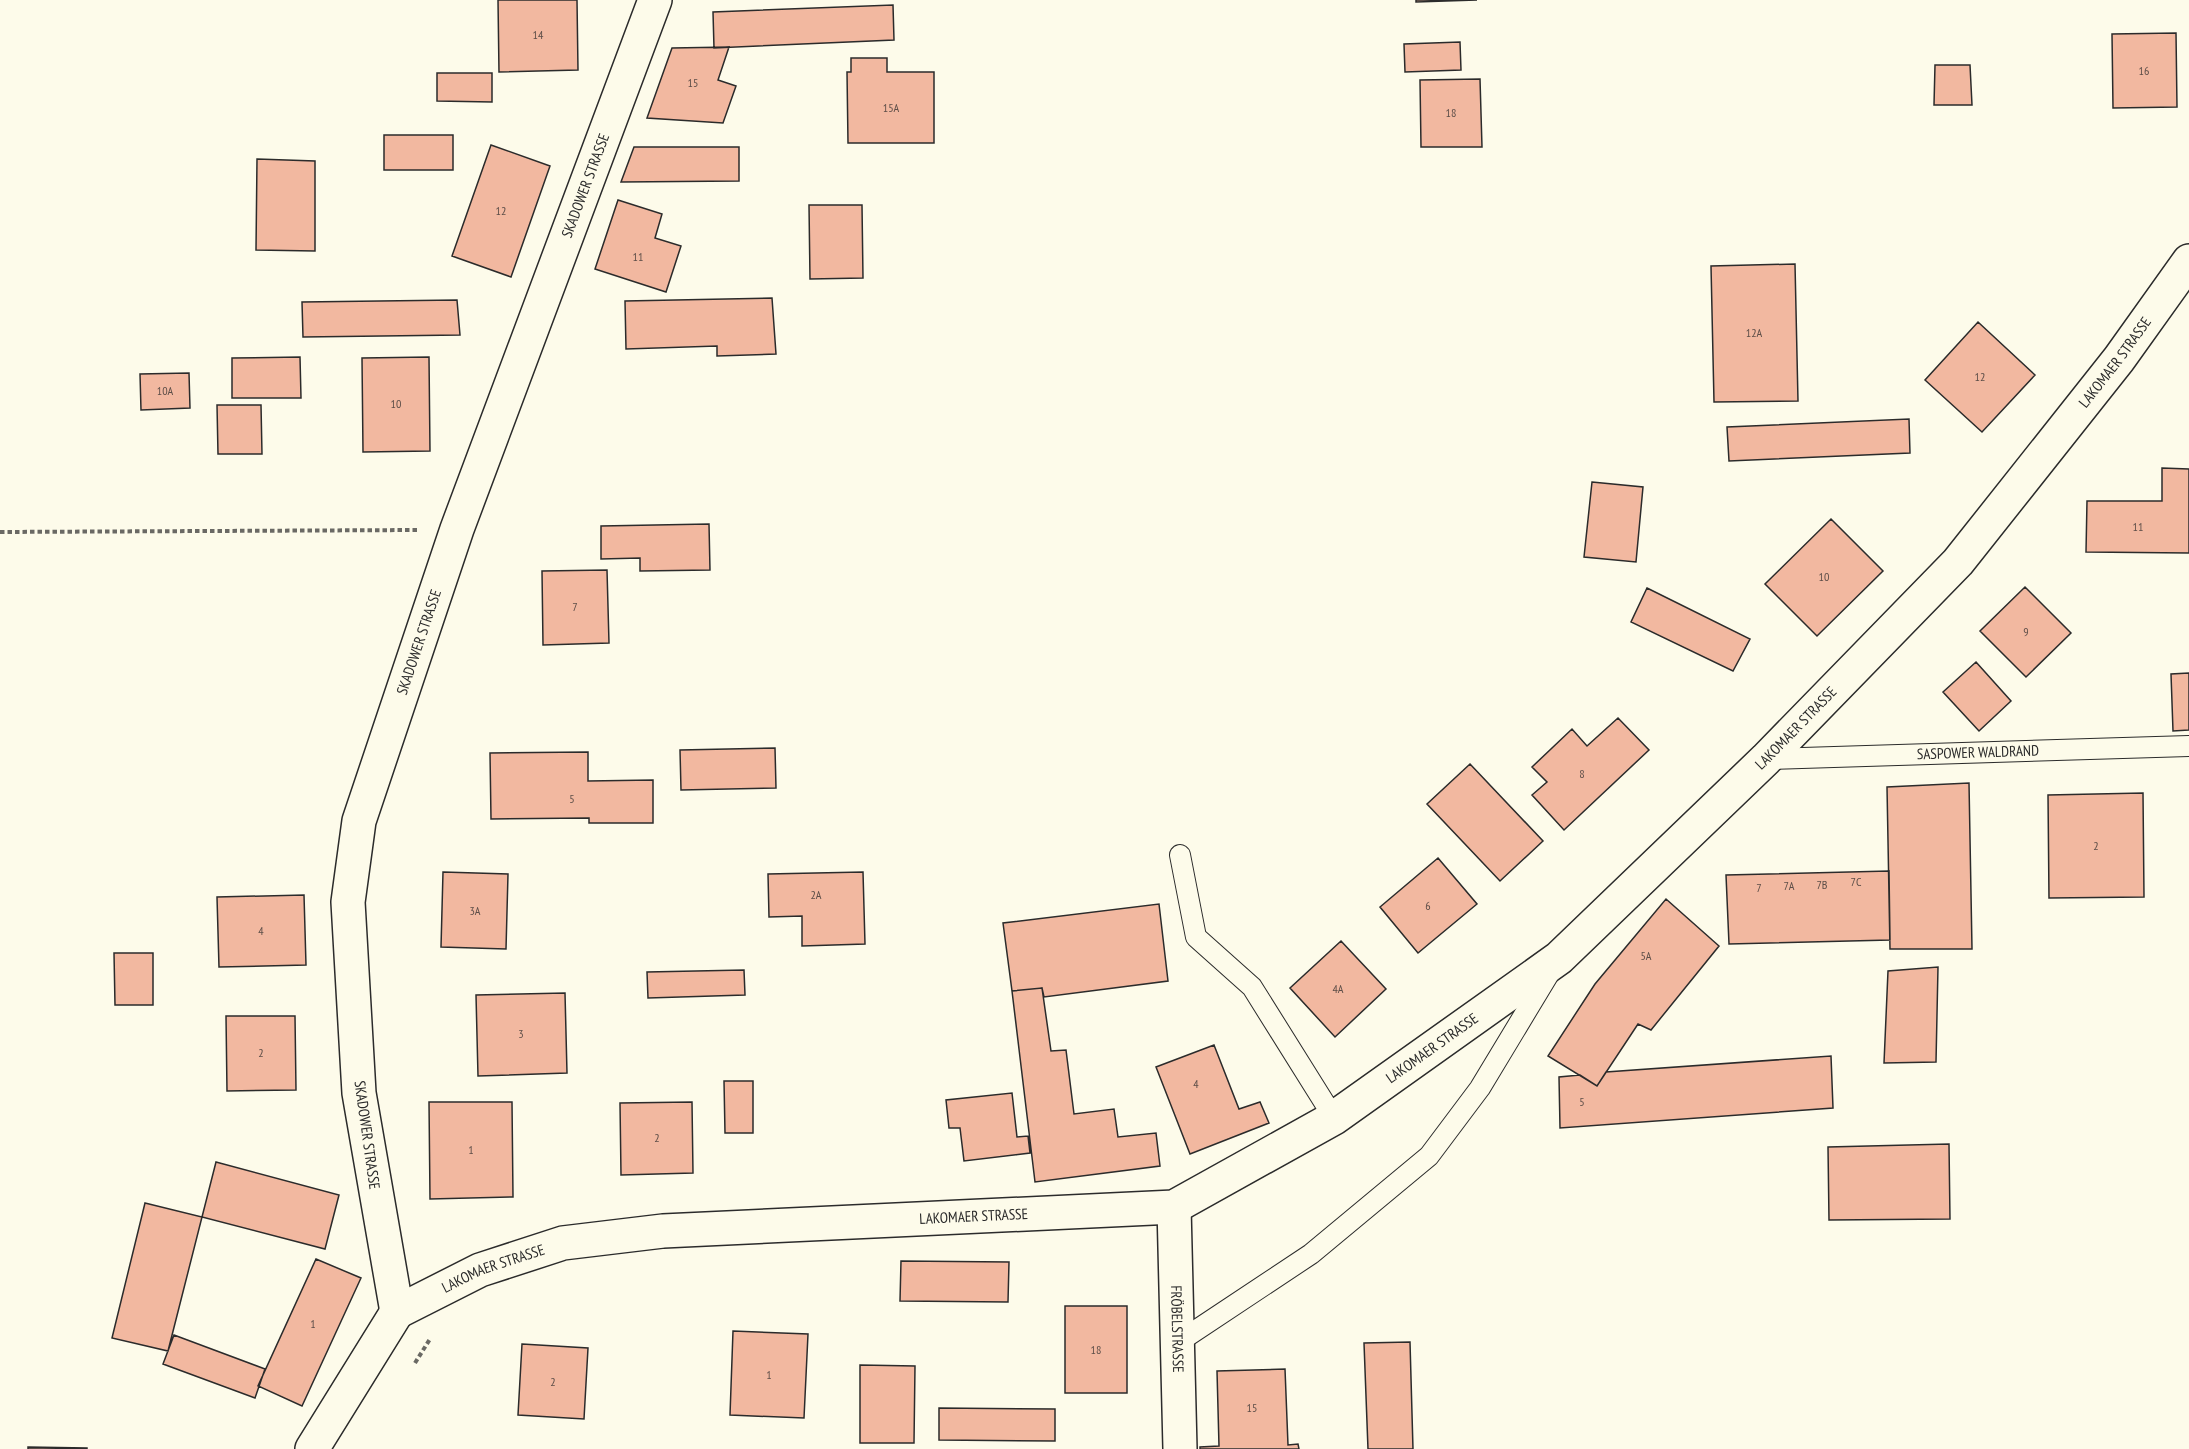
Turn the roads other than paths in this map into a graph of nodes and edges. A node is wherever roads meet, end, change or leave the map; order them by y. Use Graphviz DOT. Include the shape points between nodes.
graph roads {
  1 [pos="655,0"];
  2 [pos="2189,261"];
  3 [pos="2189,746"];
  4 [pos="1766,759"];
  5 [pos="1180,855"];
  6 [pos="1559,958"];
  7 [pos="1334,1118"];
  8 [pos="1174,1208"];
  9 [pos="397,1312"];
  10 [pos="1177,1342"];
  11 [pos="312,1449"];
  12 [pos="1180,1449"];
  1 -- 9 [label="street, SKADOWER STRASSE" via="457,529 359,821 348,902 361,1110"];
  2 -- 4 [label="street, LAKOMAER STRASSE" via="2119,359 1958,562"];
  3 -- 4 [label="lane, SASPOWER WALDRAND"];
  4 -- 6 [label="street, LAKOMAER STRASSE"];
  5 -- 7 [label="lane" via="1196,937 1252,987"];
  6 -- 7 [label="street, LAKOMAER STRASSE"];
  6 -- 10 [label="lane" via="1480,1088 1429,1156 1311,1254"];
  7 -- 8 [label="street, LAKOMAER STRASSE"];
  8 -- 9 [label="street, LAKOMAER STRASSE" via="663,1231 563,1243 480,1270"];
  8 -- 10 [label="street, FRÖBELSTRASSE"];
  9 -- 11 [label="street"];
  10 -- 12 [label="street, FRÖBELSTRASSE"];
}
